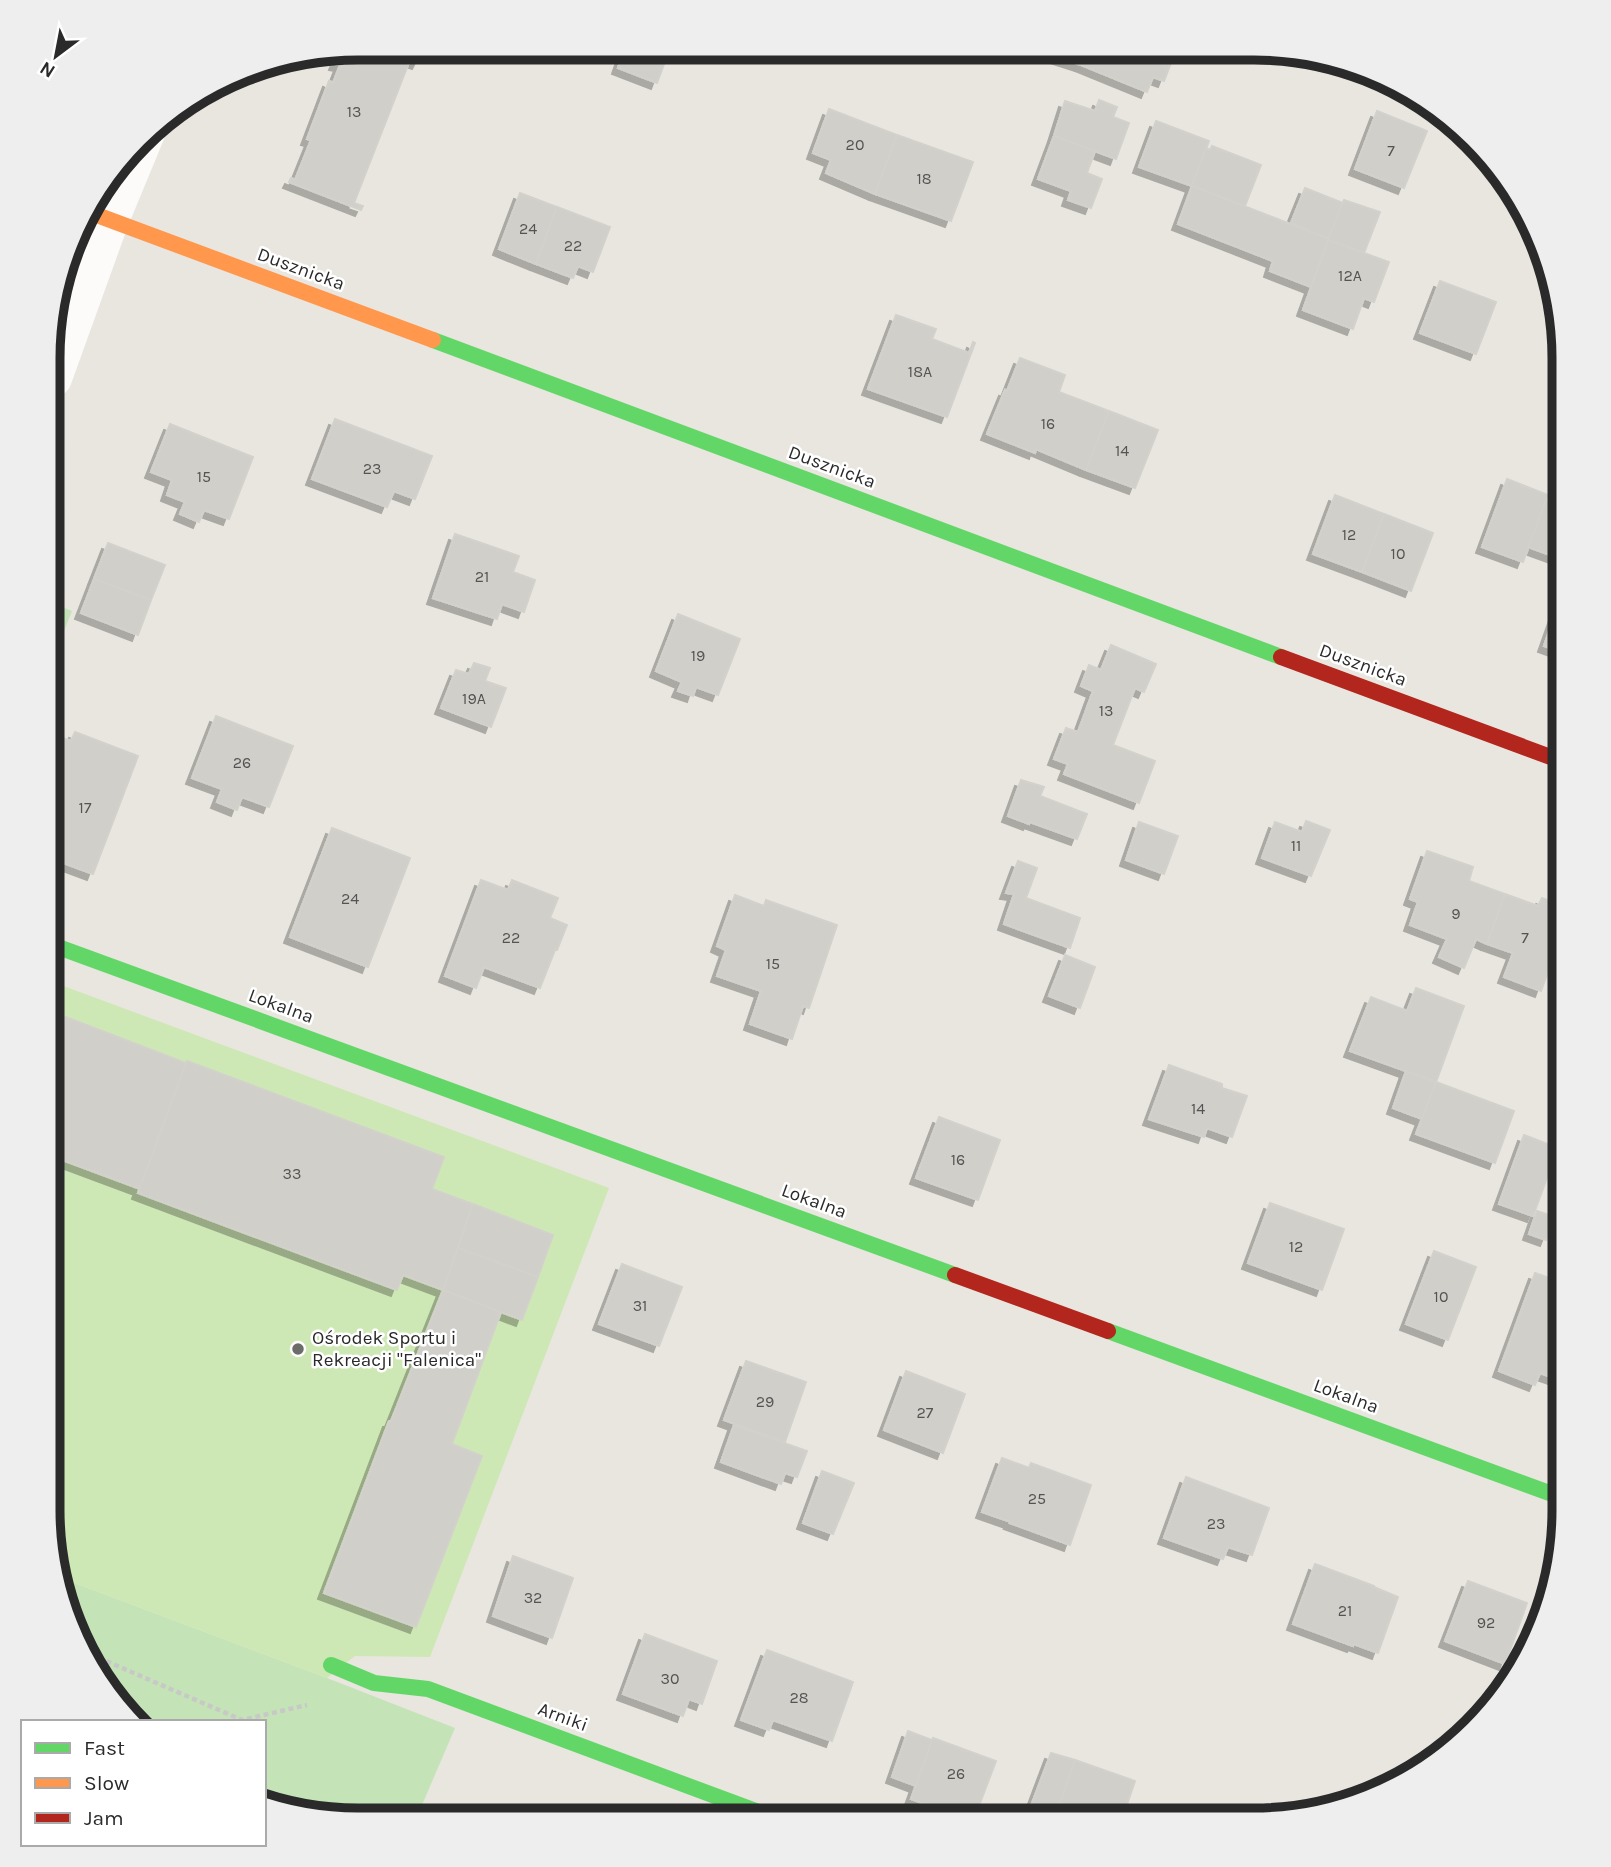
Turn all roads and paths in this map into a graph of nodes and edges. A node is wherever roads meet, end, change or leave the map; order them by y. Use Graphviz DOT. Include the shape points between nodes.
graph roads {
  1 [pos="121,176"];
  2 [pos="98,216"];
  3 [pos="60,353"];
  4 [pos="1552,758"];
  5 [pos="60,948"];
  6 [pos="1552,1494"];
  7 [pos="99,1658"];
  8 [pos="331,1665"];
  9 [pos="309,1704"];
  10 [pos="242,1720"];
  11 [pos="242,1720"];
  12 [pos="747,1808"];
  1 -- 2 [label="street"];
  2 -- 3 [label="street"];
  2 -- 4 [label="street, Dusznicka"];
  5 -- 6 [label="street, Lokalna"];
  7 -- 11 [label="path"];
  8 -- 12 [label="street, Arniki" via="374,1683 428,1689"];
  9 -- 10 [label="path"];
}
